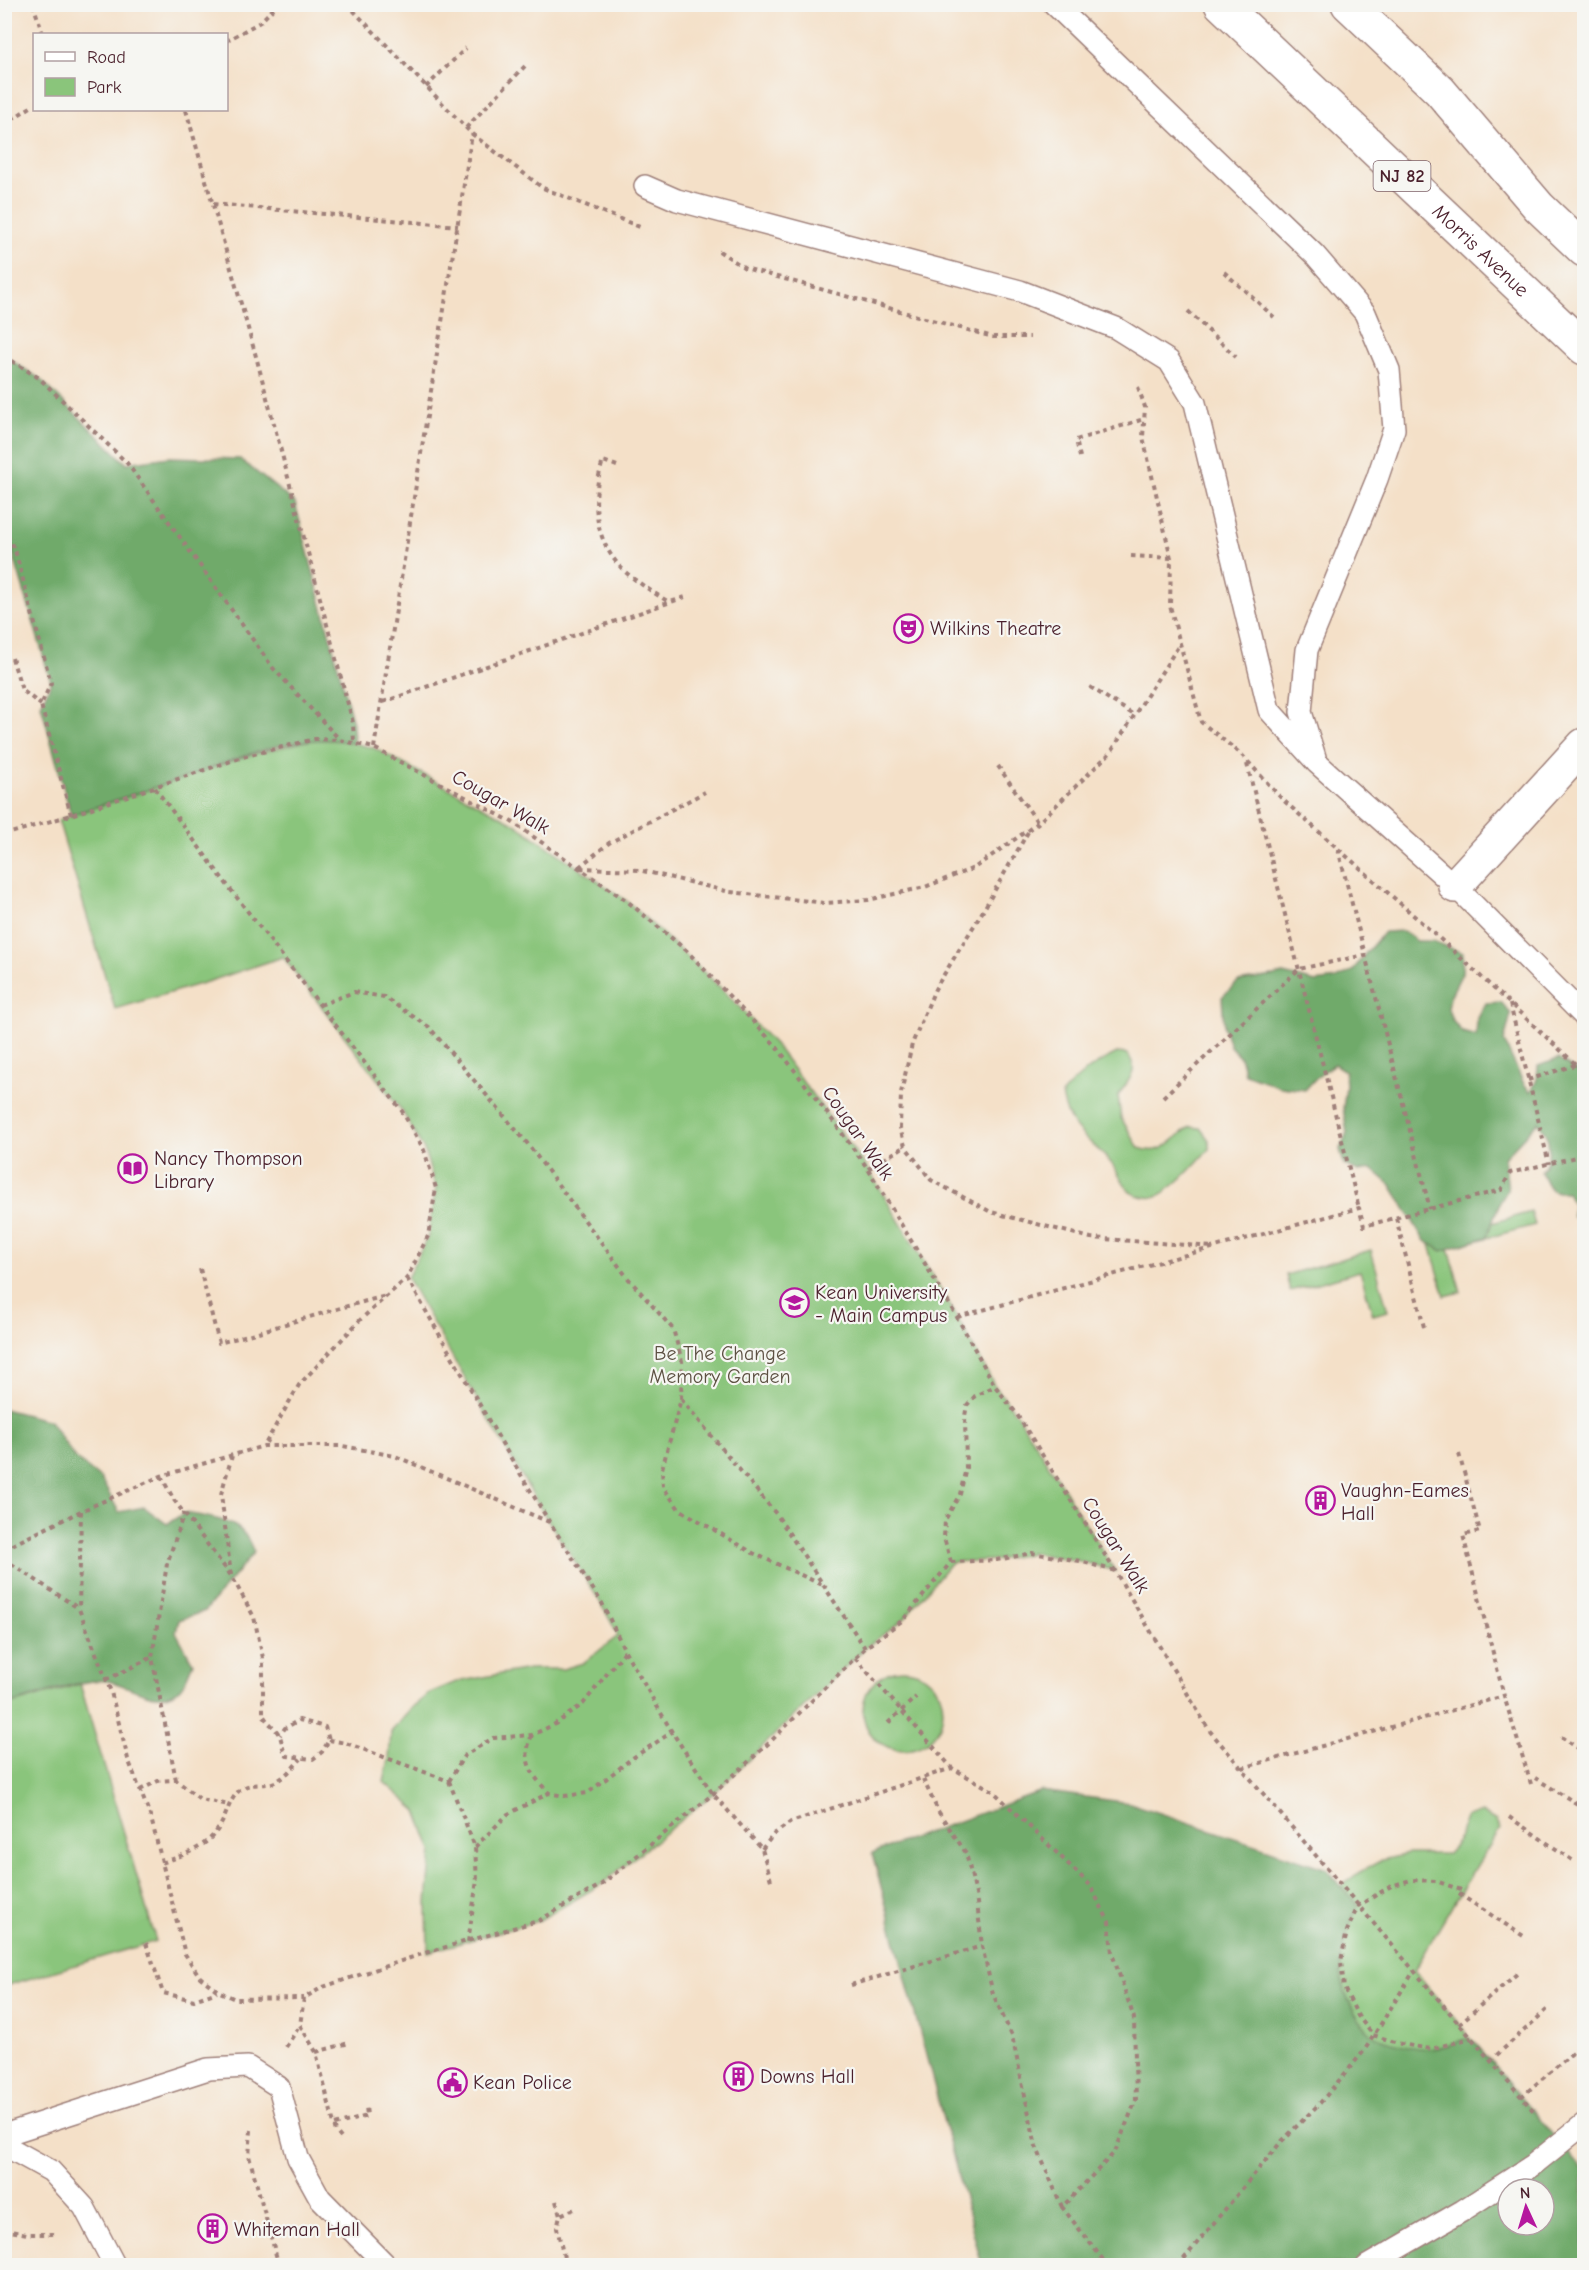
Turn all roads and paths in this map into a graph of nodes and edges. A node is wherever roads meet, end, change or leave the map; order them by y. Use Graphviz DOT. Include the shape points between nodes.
graph roads {
  1 [pos="33,4"];
  2 [pos="278,4"];
  3 [pos="347,4"];
  4 [pos="1054,4"];
  5 [pos="1221,4"];
  6 [pos="1348,4"];
  7 [pos="43,33"];
  8 [pos="228,40"];
  9 [pos="466,48"];
  10 [pos="525,66"];
  11 [pos="426,87"];
  12 [pos="33,106"];
  13 [pos="186,111"];
  14 [pos="4,124"];
  15 [pos="466,128"];
  16 [pos="472,134"];
  17 [pos="645,186"];
  18 [pos="213,204"];
  19 [pos="458,226"];
  20 [pos="645,228"];
  21 [pos="717,250"];
  22 [pos="1584,250"];
  23 [pos="1224,272"];
  24 [pos="1188,311"];
  25 [pos="1274,317"];
  26 [pos="1037,337"];
  27 [pos="1584,348"];
  28 [pos="4,356"];
  29 [pos="1236,357"];
  30 [pos="1135,380"];
  31 [pos="1144,419"];
  32 [pos="1080,457"];
  33 [pos="617,466"];
  34 [pos="4,527"];
  35 [pos="1131,556"];
  36 [pos="1171,558"];
  37 [pos="685,597"];
  38 [pos="669,603"];
  39 [pos="1179,645"];
  40 [pos="12,658"];
  41 [pos="1090,687"];
  42 [pos="382,703"];
  43 [pos="41,705"];
  44 [pos="1134,715"];
  45 [pos="340,740"];
  46 [pos="354,743"];
  47 [pos="1584,745"];
  48 [pos="374,748"];
  49 [pos="1247,763"];
  50 [pos="1317,763"];
  51 [pos="998,766"];
  52 [pos="155,788"];
  53 [pos="705,792"];
  54 [pos="71,815"];
  55 [pos="1038,823"];
  56 [pos="1028,832"];
  57 [pos="4,835"];
  58 [pos="1338,849"];
  59 [pos="579,868"];
  60 [pos="1455,886"];
  61 [pos="1365,954"];
  62 [pos="1299,969"];
  63 [pos="1510,1004"];
  64 [pos="320,1005"];
  65 [pos="1584,1016"];
  66 [pos="1578,1065"];
  67 [pos="1584,1072"];
  68 [pos="1528,1080"];
  69 [pos="1163,1097"];
  70 [pos="905,1146"];
  71 [pos="1584,1155"];
  72 [pos="1549,1164"];
  73 [pos="868,1169"];
  74 [pos="1359,1208"];
  75 [pos="1430,1209"];
  76 [pos="1395,1218"];
  77 [pos="1214,1247"];
  78 [pos="200,1269"];
  79 [pos="406,1278"];
  80 [pos="386,1296"];
  81 [pos="957,1317"];
  82 [pos="1425,1331"];
  83 [pos="995,1386"];
  84 [pos="681,1399"];
  85 [pos="264,1446"];
  86 [pos="1459,1454"];
  87 [pos="233,1455"];
  88 [pos="160,1476"];
  89 [pos="81,1511"];
  90 [pos="184,1513"];
  91 [pos="550,1523"];
  92 [pos="4,1549"];
  93 [pos="4,1559"];
  94 [pos="951,1562"];
  95 [pos="1115,1570"];
  96 [pos="232,1577"];
  97 [pos="827,1587"];
  98 [pos="79,1609"];
  99 [pos="865,1648"];
  100 [pos="625,1651"];
  101 [pos="152,1657"];
  102 [pos="855,1658"];
  103 [pos="106,1680"];
  104 [pos="1504,1696"];
  105 [pos="916,1697"];
  106 [pos="903,1709"];
  107 [pos="888,1723"];
  108 [pos="672,1732"];
  109 [pos="532,1735"];
  110 [pos="280,1736"];
  111 [pos="1561,1737"];
  112 [pos="329,1740"];
  113 [pos="1584,1752"];
  114 [pos="301,1759"];
  115 [pos="952,1768"];
  116 [pos="1242,1768"];
  117 [pos="1535,1778"];
  118 [pos="923,1779"];
  119 [pos="176,1780"];
  120 [pos="449,1781"];
  121 [pos="1532,1785"];
  122 [pos="140,1790"];
  123 [pos="549,1793"];
  124 [pos="713,1794"];
  125 [pos="229,1805"];
  126 [pos="1584,1808"];
  127 [pos="1509,1817"];
  128 [pos="475,1847"];
  129 [pos="762,1849"];
  130 [pos="1575,1862"];
  131 [pos="162,1863"];
  132 [pos="772,1884"];
  133 [pos="1358,1906"];
  134 [pos="1525,1937"];
  135 [pos="468,1942"];
  136 [pos="146,1943"];
  137 [pos="982,1946"];
  138 [pos="1414,1971"];
  139 [pos="1519,1972"];
  140 [pos="851,1985"];
  141 [pos="218,1991"];
  142 [pos="303,1998"];
  143 [pos="1550,2007"];
  144 [pos="1459,2024"];
  145 [pos="300,2025"];
  146 [pos="1373,2035"];
  147 [pos="1471,2038"];
  148 [pos="349,2043"];
  149 [pos="1582,2044"];
  150 [pos="285,2048"];
  151 [pos="316,2052"];
  152 [pos="1490,2061"];
  153 [pos="1521,2097"];
  154 [pos="366,2106"];
  155 [pos="1538,2117"];
  156 [pos="252,2124"];
  157 [pos="1584,2124"];
  158 [pos="335,2125"];
  159 [pos="4,2135"];
  160 [pos="341,2138"];
  161 [pos="4,2145"];
  162 [pos="556,2201"];
  163 [pos="1062,2207"];
  164 [pos="578,2208"];
  165 [pos="560,2215"];
  166 [pos="4,2230"];
  167 [pos="58,2234"];
  168 [pos="657,2261"];
  169 [pos="115,2265"];
  170 [pos="279,2265"];
  171 [pos="387,2265"];
  172 [pos="566,2265"];
  173 [pos="639,2265"];
  174 [pos="1108,2265"];
  175 [pos="1178,2265"];
  176 [pos="1367,2265"];
  1 -- 7 [label="path"];
  2 -- 8 [label="path" via="260,22"];
  3 -- 11 [label="path"];
  4 -- 50 [label="lane" via="1316,255 1365,313 1389,370 1394,429 1307,650 1301,712"];
  5 -- 27 [label="main road, Morris Avenue / NJ 82"];
  6 -- 22 [label="main road" via="1440,91 1539,207"];
  9 -- 11 [label="path"];
  10 -- 15 [label="path"];
  11 -- 15 [label="path"];
  12 -- 14 [label="path"];
  13 -- 18 [label="path"];
  15 -- 16 [label="path"];
  16 -- 19 [label="path"];
  16 -- 20 [label="path" via="543,188"];
  17 -- 50 [label="lane" via="677,200 1020,291 1116,328 1169,360 1195,403 1269,710"];
  18 -- 19 [label="path"];
  18 -- 46 [label="path" via="353,723"];
  19 -- 42 [label="path"];
  21 -- 26 [label="path" via="745,268 993,337"];
  23 -- 25 [label="path"];
  24 -- 29 [label="path"];
  28 -- 45 [label="path" via="39,378 126,463 273,668"];
  30 -- 31 [label="path" via="1145,407"];
  31 -- 32 [label="path" via="1076,440"];
  31 -- 36 [label="path" via="1143,437"];
  33 -- 38 [label="path" via="603,461 596,481 597,523 616,561 632,578"];
  34 -- 43 [label="path" via="16,554 51,683"];
  35 -- 36 [label="path"];
  36 -- 39 [label="path" via="1170,606"];
  37 -- 38 [label="path"];
  38 -- 42 [label="path"];
  39 -- 44 [label="path"];
  39 -- 49 [label="path" via="1201,722"];
  40 -- 43 [label="path" via="22,690"];
  41 -- 44 [label="path"];
  42 -- 48 [label="path"];
  43 -- 54 [label="path"];
  44 -- 55 [label="path" via="1111,752"];
  45 -- 46 [label="path, Cougar Walk"];
  45 -- 52 [label="path, Cougar Walk" via="291,743"];
  46 -- 48 [label="path, Cougar Walk"];
  47 -- 60 [label="main road"];
  48 -- 59 [label="path, Cougar Walk" via="512,822"];
  49 -- 58 [label="path"];
  49 -- 62 [label="path"];
  50 -- 60 [label="lane"];
  51 -- 55 [label="path"];
  52 -- 54 [label="path, Cougar Walk"];
  52 -- 64 [label="path"];
  53 -- 59 [label="path" via="609,843"];
  54 -- 57 [label="path, Cougar Walk"];
  55 -- 56 [label="path"];
  56 -- 59 [label="path" via="974,868 925,887 868,900 786,900 639,870"];
  56 -- 70 [label="path" via="934,989 912,1044 901,1093 900,1128"];
  58 -- 61 [label="path"];
  58 -- 63 [label="path"];
  59 -- 73 [label="path, Cougar Walk" via="627,901 687,951 776,1046"];
  60 -- 65 [label="lane"];
  61 -- 62 [label="path"];
  61 -- 75 [label="path"];
  62 -- 69 [label="path"];
  62 -- 74 [label="path"];
  63 -- 66 [label="path"];
  63 -- 68 [label="path"];
  64 -- 79 [label="path" via="402,1111 424,1150 436,1188 428,1236"];
  64 -- 84 [label="path" via="354,992 384,997 429,1027 527,1143 627,1277 673,1329 682,1361"];
  66 -- 67 [label="path"];
  66 -- 68 [label="path"];
  68 -- 72 [label="path"];
  70 -- 73 [label="path"];
  70 -- 77 [label="path" via="931,1180 991,1212 1091,1238"];
  71 -- 72 [label="path"];
  72 -- 75 [label="path" via="1510,1173 1501,1190"];
  73 -- 81 [label="path, Cougar Walk"];
  74 -- 76 [label="path" via="1364,1226"];
  74 -- 77 [label="path"];
  75 -- 76 [label="path"];
  76 -- 82 [label="path"];
  77 -- 81 [label="path"];
  78 -- 80 [label="path" via="219,1343"];
  79 -- 80 [label="path"];
  79 -- 91 [label="path"];
  80 -- 85 [label="path" via="299,1385"];
  81 -- 83 [label="path, Cougar Walk"];
  83 -- 94 [label="path" via="967,1405 966,1468 960,1494 945,1520 944,1538"];
  83 -- 95 [label="path, Cougar Walk"];
  84 -- 97 [label="path" via="777,1515"];
  84 -- 97 [label="path" via="662,1469 663,1487 679,1509 753,1552"];
  85 -- 87 [label="path"];
  85 -- 91 [label="path" via="344,1446 395,1456"];
  86 -- 104 [label="path" via="1480,1531 1463,1534"];
  87 -- 88 [label="path"];
  87 -- 96 [label="path" via="221,1494"];
  88 -- 89 [label="path"];
  88 -- 90 [label="path"];
  89 -- 92 [label="path"];
  89 -- 98 [label="path"];
  90 -- 96 [label="path"];
  90 -- 101 [label="path" via="167,1564"];
  91 -- 100 [label="path" via="602,1603"];
  93 -- 98 [label="path"];
  94 -- 95 [label="path" via="997,1560 1032,1553"];
  94 -- 99 [label="path" via="903,1620"];
  95 -- 116 [label="path, Cougar Walk" via="1209,1730"];
  96 -- 110 [label="path" via="254,1617 263,1658 263,1714"];
  97 -- 99 [label="path"];
  98 -- 103 [label="path"];
  99 -- 102 [label="path"];
  100 -- 108 [label="path"];
  100 -- 109 [label="path" via="583,1704"];
  101 -- 103 [label="path"];
  101 -- 119 [label="path"];
  102 -- 106 [label="path"];
  102 -- 124 [label="path"];
  103 -- 122 [label="path"];
  104 -- 116 [label="path"];
  104 -- 121 [label="path"];
  105 -- 106 [label="path"];
  106 -- 107 [label="path"];
  106 -- 115 [label="path"];
  108 -- 123 [label="path" via="588,1793"];
  108 -- 124 [label="path"];
  109 -- 120 [label="path" via="493,1738 464,1756"];
  109 -- 123 [label="path" via="526,1748 528,1763"];
  110 -- 112 [label="path" via="299,1720 325,1727"];
  110 -- 114 [label="path" via="287,1756"];
  111 -- 113 [label="path"];
  112 -- 114 [label="path" via="313,1759"];
  112 -- 120 [label="path"];
  114 -- 125 [label="path" via="281,1779 249,1785 239,1791"];
  115 -- 118 [label="path"];
  115 -- 163 [label="path" via="993,1791 1090,1885 1110,1922 1112,1953 1134,2018 1136,2100 1115,2152"];
  116 -- 133 [label="path, Cougar Walk"];
  117 -- 126 [label="path"];
  118 -- 129 [label="path" via="791,1822"];
  118 -- 137 [label="path" via="938,1811 966,1853"];
  119 -- 122 [label="path"];
  119 -- 125 [label="path" via="200,1798"];
  120 -- 128 [label="path"];
  122 -- 131 [label="path"];
  123 -- 128 [label="path" via="508,1814"];
  124 -- 129 [label="path"];
  124 -- 135 [label="path" via="602,1884 538,1921"];
  125 -- 131 [label="path" via="219,1828 197,1850"];
  127 -- 130 [label="path"];
  128 -- 135 [label="path" via="477,1880"];
  129 -- 132 [label="path"];
  131 -- 141 [label="path" via="185,1954 200,1977"];
  133 -- 134 [label="path" via="1391,1886 1411,1880 1436,1881 1460,1892"];
  133 -- 138 [label="path, Cougar Walk"];
  133 -- 146 [label="path" via="1347,1931 1341,1961 1344,1988"];
  135 -- 142 [label="path" via="323,1987"];
  136 -- 141 [label="path" via="162,1994 194,2000"];
  137 -- 140 [label="path"];
  137 -- 163 [label="path" via="993,1995 1012,2036 1036,2146"];
  138 -- 144 [label="path, Cougar Walk"];
  138 -- 146 [label="path"];
  139 -- 144 [label="path"];
  141 -- 142 [label="path" via="235,1999"];
  142 -- 145 [label="path"];
  143 -- 152 [label="path"];
  144 -- 147 [label="path, Cougar Walk"];
  145 -- 150 [label="path"];
  145 -- 151 [label="path"];
  146 -- 147 [label="path" via="1431,2049"];
  146 -- 175 [label="path" via="1320,2103 1281,2142"];
  147 -- 152 [label="path, Cougar Walk"];
  148 -- 151 [label="path"];
  149 -- 153 [label="path"];
  151 -- 158 [label="path"];
  152 -- 153 [label="path, Cougar Walk"];
  153 -- 155 [label="path, Cougar Walk"];
  154 -- 158 [label="path" via="367,2116"];
  156 -- 170 [label="path" via="249,2156"];
  157 -- 176 [label="lane" via="1533,2165"];
  158 -- 160 [label="path"];
  159 -- 171 [label="lane" via="208,2069 248,2067 279,2087 298,2158 320,2198"];
  161 -- 169 [label="lane" via="51,2171 84,2207"];
  162 -- 165 [label="path"];
  163 -- 174 [label="path"];
  164 -- 165 [label="path"];
  165 -- 172 [label="path" via="557,2228"];
  166 -- 167 [label="path"];
  168 -- 173 [label="path"];
}
